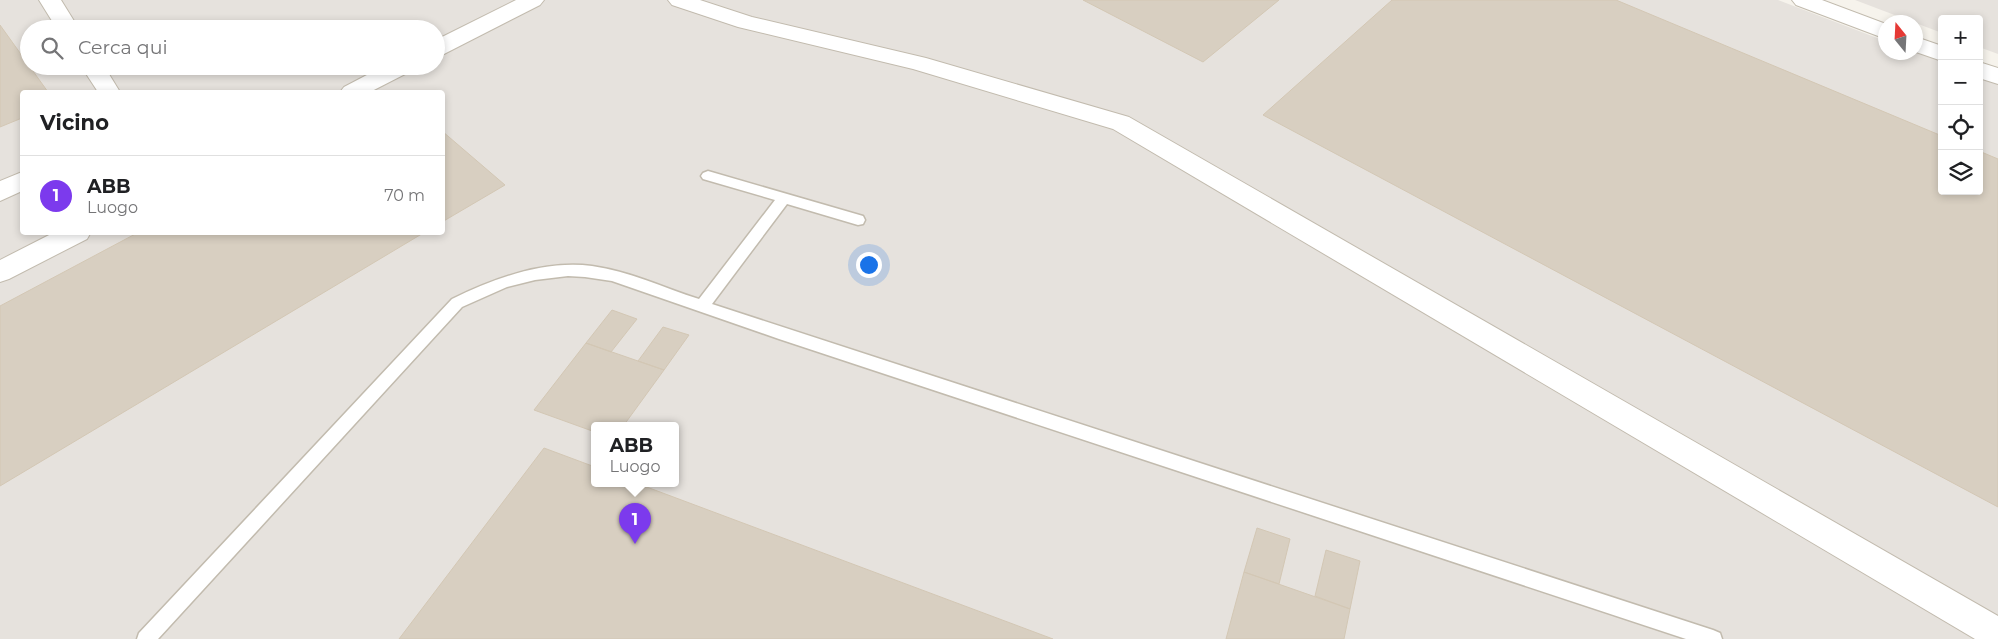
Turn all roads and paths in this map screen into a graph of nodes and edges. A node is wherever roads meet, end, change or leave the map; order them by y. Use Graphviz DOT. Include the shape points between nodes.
graph roads {
  1 [pos="50,0"];
  2 [pos="533,0"];
  3 [pos="679,0"];
  4 [pos="1803,0"];
  5 [pos="62,20"];
  6 [pos="1878,29"];
  7 [pos="445,44"];
  8 [pos="1923,47"];
  9 [pos="1938,52"];
  10 [pos="1983,70"];
  11 [pos="98,75"];
  12 [pos="385,75"];
  13 [pos="1998,76"];
  14 [pos="108,90"];
  15 [pos="356,90"];
  16 [pos="708,176"];
  17 [pos="20,182"];
  18 [pos="0,192"];
  19 [pos="784,198"];
  20 [pos="858,220"];
  21 [pos="72,235"];
  22 [pos="0,272"];
  23 [pos="702,306"];
  24 [pos="1998,634"];
  25 [pos="146,639"];
  26 [pos="1713,639"];
  1 -- 5 [label="street"];
  2 -- 7 [label="street"];
  3 -- 24 [label="street" via="746,22 918,63 1121,123"];
  4 -- 6 [label="street"];
  8 -- 9 [label="street"];
  10 -- 13 [label="street"];
  11 -- 14 [label="street"];
  12 -- 15 [label="street"];
  16 -- 19 [label="lane"];
  17 -- 18 [label="street"];
  19 -- 20 [label="lane"];
  19 -- 23 [label="lane"];
  21 -- 22 [label="street"];
  23 -- 25 [label="lane" via="586,271 550,271 519,278 487,288 457,304"];
  23 -- 26 [label="lane"];
}
